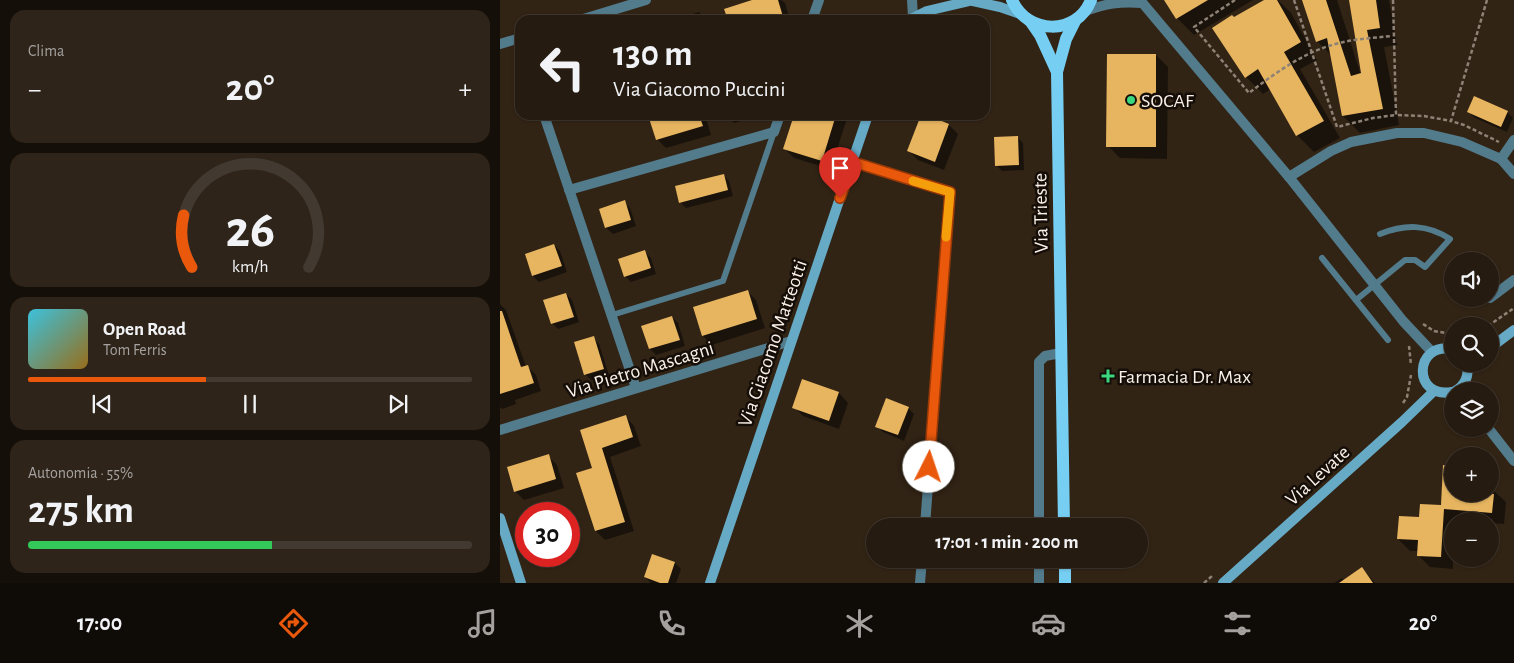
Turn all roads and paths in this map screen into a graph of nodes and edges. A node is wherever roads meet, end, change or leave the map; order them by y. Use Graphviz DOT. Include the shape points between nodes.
graph roads {
  1 [pos="646,0"];
  2 [pos="819,0"];
  3 [pos="912,0"];
  4 [pos="973,0"];
  5 [pos="1012,0"];
  6 [pos="1235,0"];
  7 [pos="1294,0"];
  8 [pos="1393,0"];
  9 [pos="1487,0"];
  10 [pos="950,2"];
  11 [pos="1141,2"];
  12 [pos="1088,6"];
  13 [pos="596,15"];
  14 [pos="814,15"];
  15 [pos="911,15"];
  16 [pos="919,15"];
  17 [pos="1026,18"];
  18 [pos="1075,21"];
  19 [pos="1392,36"];
  20 [pos="515,41"];
  21 [pos="500,44"];
  22 [pos="1311,53"];
  23 [pos="1057,72"];
  24 [pos="1396,115"];
  25 [pos="546,120"];
  26 [pos="778,120"];
  27 [pos="866,120"];
  28 [pos="1451,121"];
  29 [pos="774,132"];
  30 [pos="1512,143"];
  31 [pos="1501,160"];
  32 [pos="853,162"];
  33 [pos="1514,174"];
  34 [pos="1289,177"];
  35 [pos="569,190"];
  36 [pos="1380,234"];
  37 [pos="1322,258"];
  38 [pos="1514,280"];
  39 [pos="1374,284"];
  40 [pos="1499,291"];
  41 [pos="1356,300"];
  42 [pos="1514,308"];
  43 [pos="612,315"];
  44 [pos="1499,318"];
  45 [pos="1420,322"];
  46 [pos="1514,330"];
  47 [pos="1444,332"];
  48 [pos="1388,340"];
  49 [pos="790,341"];
  50 [pos="1408,341"];
  51 [pos="1499,341"];
  52 [pos="1444,349"];
  53 [pos="1432,352"];
  54 [pos="1061,353"];
  55 [pos="636,388"];
  56 [pos="1434,391"];
  57 [pos="1444,392"];
  58 [pos="1398,410"];
  59 [pos="500,430"];
  60 [pos="1495,437"];
  61 [pos="1514,461"];
  62 [pos="500,518"];
  63 [pos="926,518"];
  64 [pos="1039,518"];
  65 [pos="1064,518"];
  66 [pos="921,568"];
  67 [pos="1039,568"];
  68 [pos="1064,568"];
  69 [pos="1219,570"];
  70 [pos="521,583"];
  71 [pos="710,583"];
  72 [pos="920,583"];
  73 [pos="1039,583"];
  74 [pos="1065,583"];
  75 [pos="1204,583"];
  76 [pos="1223,583"];
  1 -- 13 [label="street"];
  2 -- 14 [label="street"];
  3 -- 15 [label="street"];
  4 -- 10 [label="street"];
  4 -- 17 [label="street"];
  5 -- 17 [label="main road"];
  6 -- 22 [label="path" via="1194,27 1249,93 1276,72"];
  7 -- 22 [label="path"];
  8 -- 19 [label="path"];
  9 -- 28 [label="path"];
  10 -- 16 [label="street"];
  11 -- 12 [label="street"];
  11 -- 34 [label="street"];
  12 -- 18 [label="main road"];
  17 -- 18 [label="main road" via="1045,27"];
  17 -- 23 [label="main road" via="1040,35"];
  18 -- 23 [label="main road"];
  19 -- 22 [label="path" via="1339,43"];
  19 -- 24 [label="path"];
  20 -- 21 [label="street"];
  22 -- 24 [label="path" via="1338,127"];
  23 -- 54 [label="main road, Via Trieste"];
  24 -- 28 [label="path"];
  25 -- 35 [label="street"];
  26 -- 29 [label="street"];
  27 -- 32 [label="street, Via Giacomo Matteotti"];
  28 -- 30 [label="path"];
  29 -- 35 [label="street"];
  29 -- 43 [label="lane" via="723,281"];
  30 -- 31 [label="street"];
  31 -- 33 [label="street"];
  31 -- 34 [label="street" via="1462,142 1424,134 1397,133 1350,142"];
  32 -- 49 [label="street, Via Giacomo Matteotti"];
  32 -- 63 [label="street" via="950,192"];
  34 -- 39 [label="street"];
  35 -- 43 [label="street"];
  36 -- 39 [label="lane" via="1400,227 1419,227 1434,230 1450,240 1425,267 1415,260 1405,260"];
  37 -- 41 [label="lane"];
  38 -- 40 [label="street"];
  39 -- 41 [label="lane"];
  39 -- 53 [label="street"];
  41 -- 48 [label="lane"];
  42 -- 44 [label="path"];
  43 -- 55 [label="street"];
  45 -- 47 [label="path"];
  46 -- 51 [label="street"];
  49 -- 55 [label="street, Via Pietro Mascagni"];
  49 -- 71 [label="street, Via Giacomo Matteotti"];
  50 -- 58 [label="path" via="1411,372 1407,396"];
  52 -- 53 [label="street"];
  53 -- 56 [label="street" via="1424,362 1423,375"];
  54 -- 64 [label="street" via="1045,356 1038,371"];
  54 -- 65 [label="main road, Via Trieste"];
  55 -- 59 [label="street, Via Pietro Mascagni"];
  56 -- 57 [label="street"];
  56 -- 76 [label="street, Via Levate"];
  60 -- 61 [label="street"];
  62 -- 70 [label="street"];
  66 -- 72 [label="street"];
  67 -- 73 [label="street"];
  68 -- 74 [label="main road"];
  69 -- 75 [label="path"];
}
